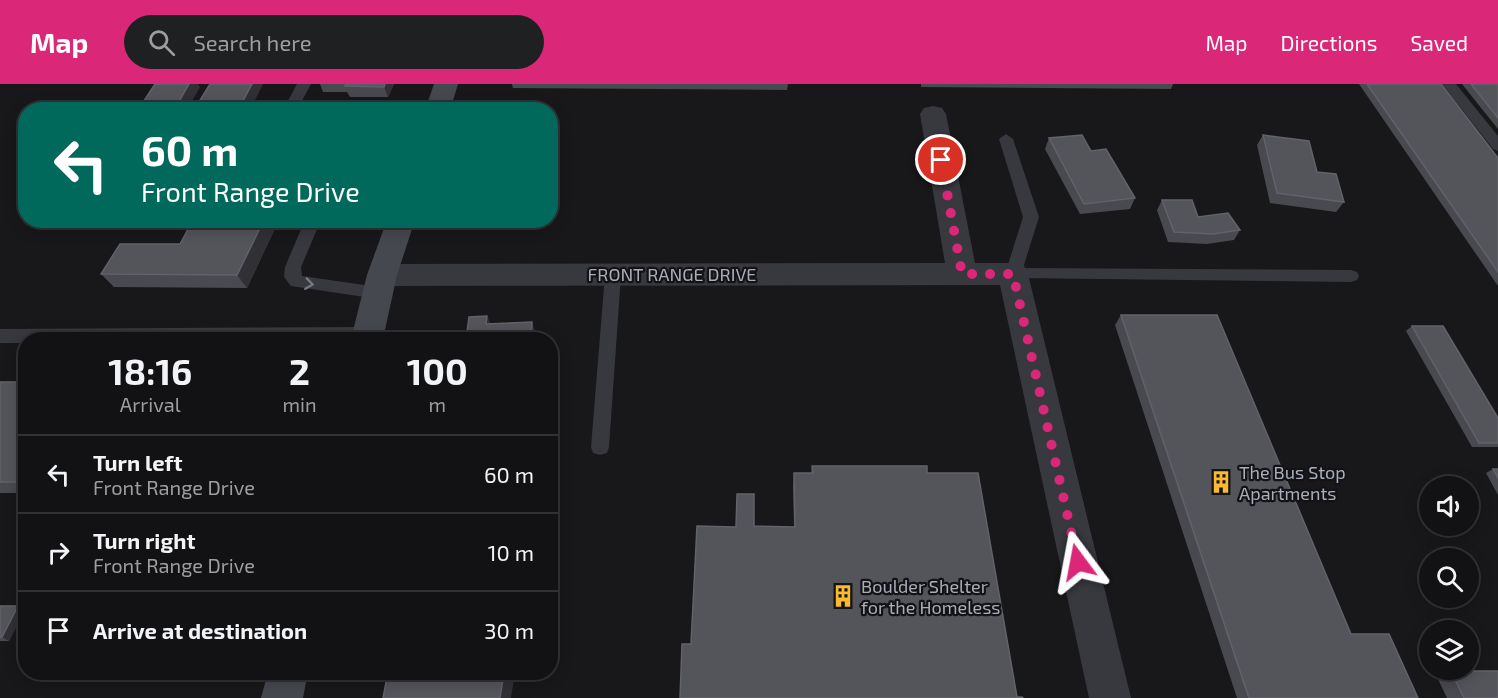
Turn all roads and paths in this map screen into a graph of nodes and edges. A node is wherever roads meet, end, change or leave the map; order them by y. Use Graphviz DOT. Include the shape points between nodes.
graph roads {
  1 [pos="304,84"];
  2 [pos="446,84"];
  3 [pos="1449,84"];
  4 [pos="294,102"];
  5 [pos="440,102"];
  6 [pos="933,114"];
  7 [pos="1006,140"];
  8 [pos="1498,146"];
  9 [pos="310,228"];
  10 [pos="398,228"];
  11 [pos="962,274"];
  12 [pos="1013,274"];
  13 [pos="613,275"];
  14 [pos="1351,276"];
  15 [pos="380,284"];
  16 [pos="369,332"];
  17 [pos="0,336"];
  18 [pos="18,336"];
  19 [pos="600,447"];
  20 [pos="286,680"];
  21 [pos="282,698"];
  22 [pos="1110,698"];
  1 -- 4 [label="lane"];
  2 -- 5 [label="street"];
  3 -- 8 [label="lane"];
  6 -- 11 [label="street"];
  7 -- 12 [label="lane" via="1031,217"];
  9 -- 15 [label="lane, one-way" via="293,267 292,277 297,282"];
  10 -- 15 [label="street"];
  11 -- 12 [label="street, FRONT RANGE DRIVE"];
  11 -- 13 [label="street, FRONT RANGE DRIVE"];
  12 -- 14 [label="lane"];
  12 -- 22 [label="street"];
  13 -- 15 [label="street, FRONT RANGE DRIVE"];
  13 -- 19 [label="lane"];
  15 -- 16 [label="street"];
  17 -- 18 [label="lane"];
  20 -- 21 [label="street"];
}
